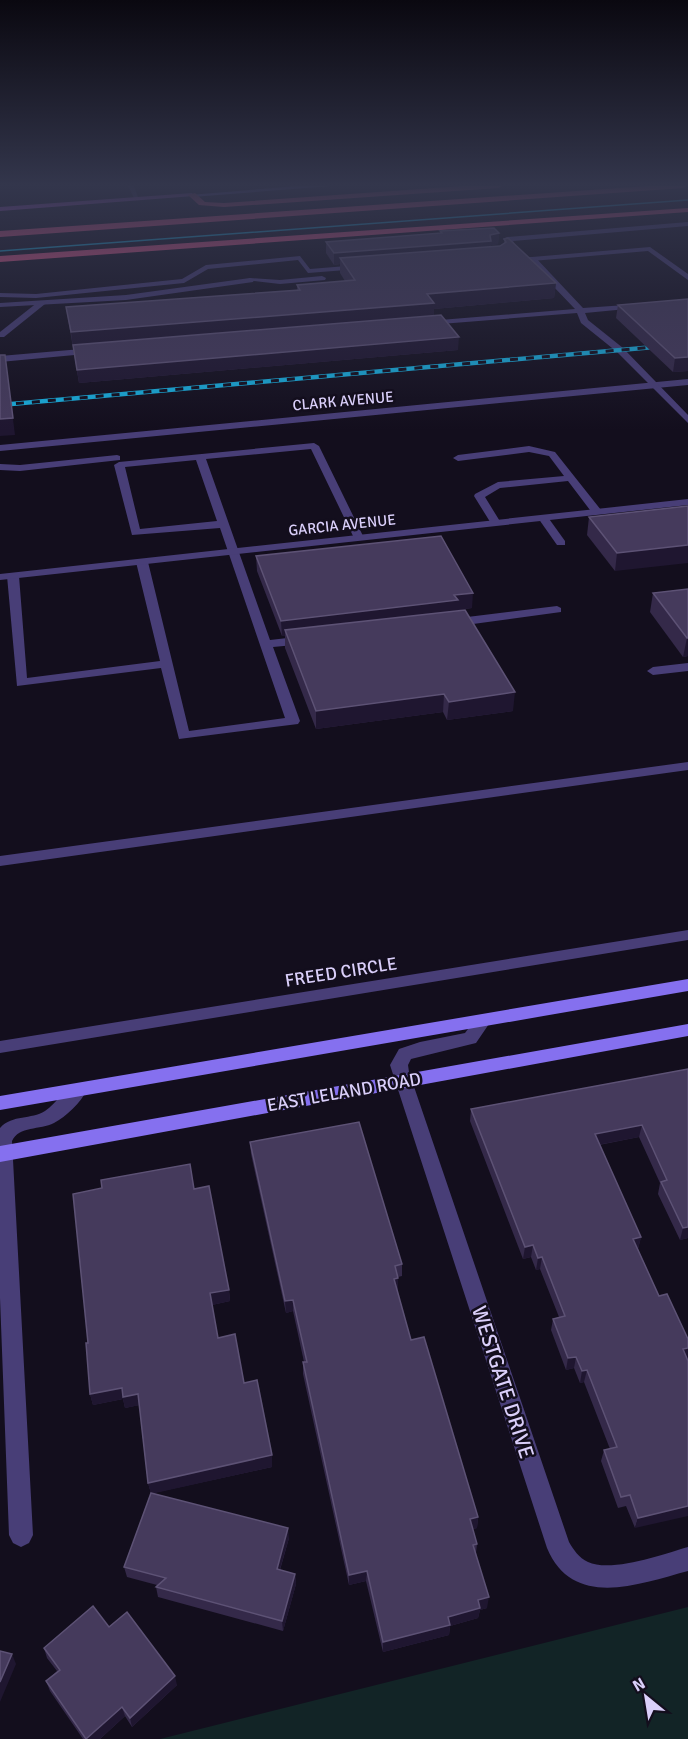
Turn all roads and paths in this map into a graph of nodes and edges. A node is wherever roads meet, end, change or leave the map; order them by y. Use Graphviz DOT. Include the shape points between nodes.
graph roads {
  1 [pos="206,267"];
  2 [pos="306,267"];
  3 [pos="362,267"];
  4 [pos="540,267"];
  5 [pos="674,267"];
  6 [pos="360,276"];
  7 [pos="688,278"];
  8 [pos="0,296"];
  9 [pos="41,304"];
  10 [pos="0,305"];
  11 [pos="645,306"];
  12 [pos="580,311"];
  13 [pos="414,325"];
  14 [pos="1,335"];
  15 [pos="106,350"];
  16 [pos="0,359"];
  17 [pos="688,382"];
  18 [pos="655,387"];
  19 [pos="688,420"];
  20 [pos="110,437"];
  21 [pos="0,448"];
  22 [pos="200,458"];
  23 [pos="458,458"];
  24 [pos="118,462"];
  25 [pos="0,467"];
  26 [pos="571,478"];
  27 [pos="688,502"];
  28 [pos="597,512"];
  29 [pos="543,518"];
  30 [pos="496,523"];
  31 [pos="224,524"];
  32 [pos="359,538"];
  33 [pos="561,543"];
  34 [pos="233,552"];
  35 [pos="142,562"];
  36 [pos="13,576"];
  37 [pos="0,577"];
  38 [pos="557,610"];
  39 [pos="440,624"];
  40 [pos="312,639"];
  41 [pos="266,644"];
  42 [pos="166,664"];
  43 [pos="688,667"];
  44 [pos="653,671"];
  45 [pos="688,766"];
  46 [pos="0,861"];
  47 [pos="688,935"];
  48 [pos="688,985"];
  49 [pos="483,1021"];
  50 [pos="688,1030"];
  51 [pos="0,1047"];
  52 [pos="403,1082"];
  53 [pos="78,1090"];
  54 [pos="0,1103"];
  55 [pos="2,1153"];
  56 [pos="21,1535"];
  57 [pos="688,1560"];
  1 -- 8 [label="street" via="184,281"];
  2 -- 3 [label="street" via="308,271"];
  4 -- 12 [label="street"];
  5 -- 7 [label="street"];
  6 -- 9 [label="street" via="280,282 250,280 184,292"];
  9 -- 10 [label="street"];
  9 -- 14 [label="street"];
  11 -- 12 [label="street"];
  12 -- 13 [label="street"];
  12 -- 18 [label="street" via="584,321 620,350"];
  15 -- 16 [label="street"];
  17 -- 18 [label="street, CLARK AVENUE"];
  18 -- 19 [label="street"];
  18 -- 20 [label="street, CLARK AVENUE"];
  20 -- 21 [label="street, CLARK AVENUE"];
  20 -- 24 [label="street"];
  22 -- 24 [label="street"];
  22 -- 31 [label="street"];
  22 -- 32 [label="street" via="314,446"];
  23 -- 26 [label="street" via="529,449 552,454"];
  24 -- 25 [label="street"];
  24 -- 31 [label="street" via="136,533"];
  26 -- 28 [label="street"];
  26 -- 30 [label="street" via="498,485 479,496"];
  27 -- 28 [label="street, GARCIA AVENUE"];
  28 -- 29 [label="street, GARCIA AVENUE"];
  29 -- 30 [label="street, GARCIA AVENUE"];
  29 -- 33 [label="street"];
  30 -- 32 [label="street, GARCIA AVENUE"];
  31 -- 34 [label="street"];
  32 -- 34 [label="street, GARCIA AVENUE"];
  34 -- 35 [label="street, GARCIA AVENUE"];
  34 -- 41 [label="street"];
  35 -- 36 [label="street, GARCIA AVENUE"];
  35 -- 42 [label="street"];
  36 -- 37 [label="street, GARCIA AVENUE"];
  36 -- 42 [label="street" via="21,683"];
  38 -- 39 [label="street"];
  40 -- 41 [label="street"];
  41 -- 42 [label="street" via="293,722 184,736"];
  43 -- 44 [label="street"];
  45 -- 46 [label="street"];
  47 -- 51 [label="street, FREED CIRCLE"];
  48 -- 49 [label="main road"];
  49 -- 52 [label="street" via="470,1038 405,1054 399,1065"];
  49 -- 53 [label="main road"];
  50 -- 52 [label="main road, EAST LELAND ROAD"];
  52 -- 55 [label="main road, EAST LELAND ROAD"];
  52 -- 57 [label="street, WESTGATE DRIVE" via="559,1548 580,1571 591,1575 618,1575"];
  53 -- 54 [label="main road"];
  53 -- 55 [label="street" via="48,1118 10,1128 4,1136"];
  55 -- 56 [label="street"];
}
